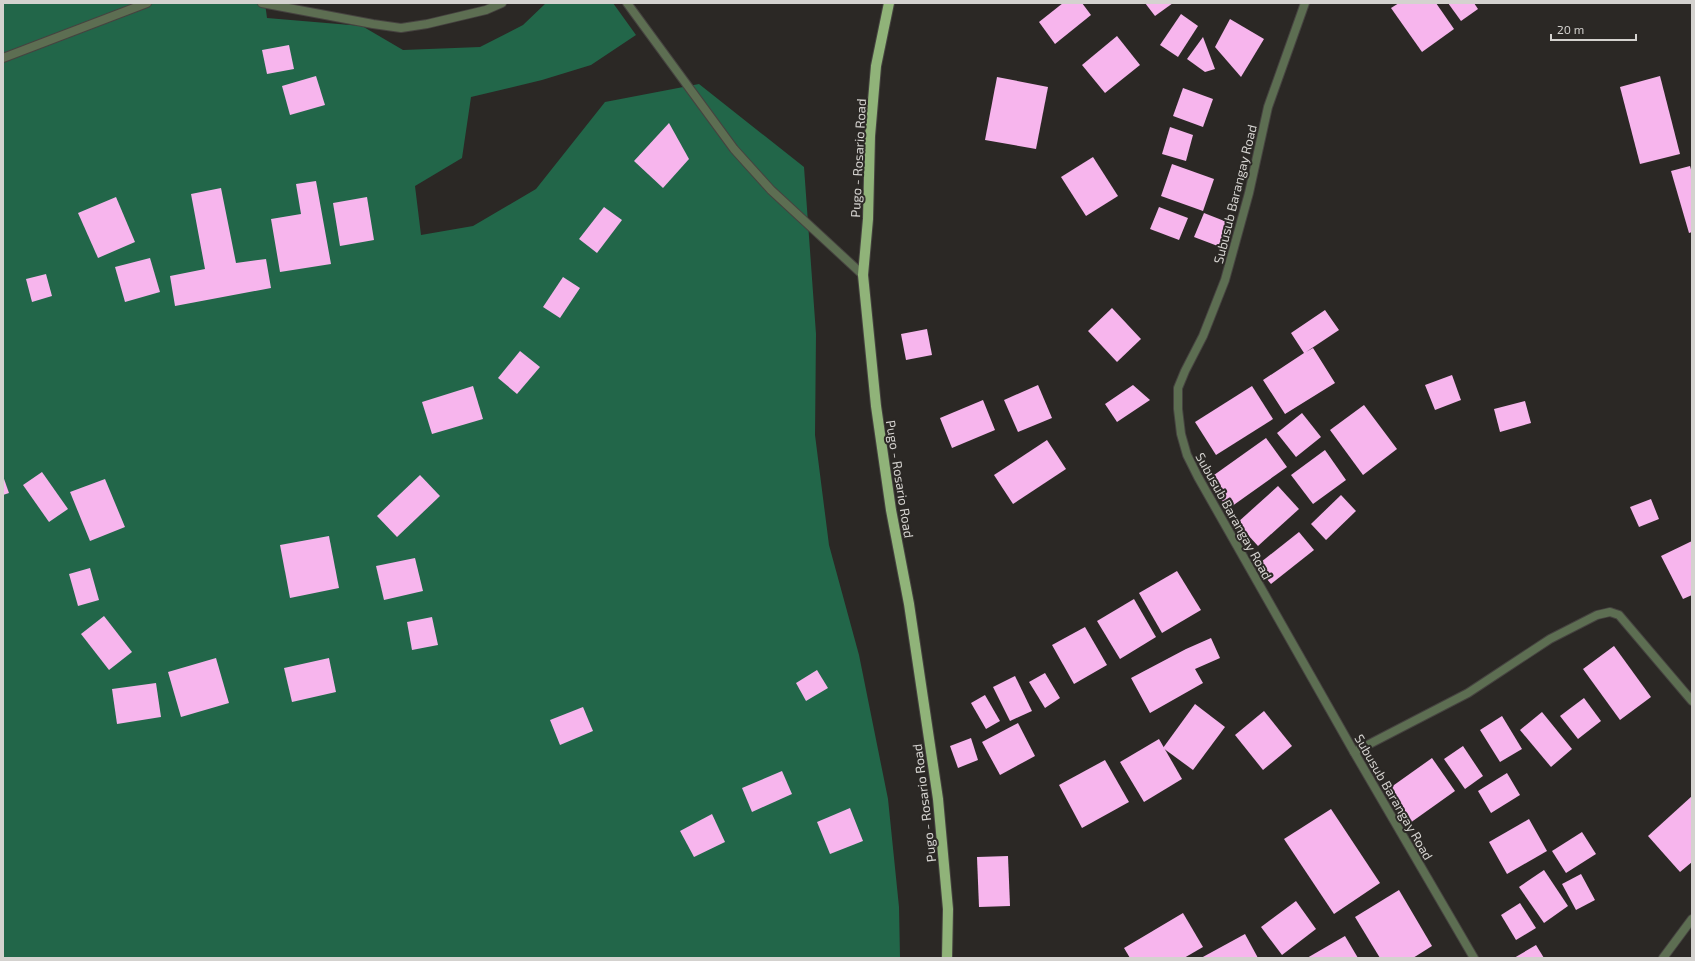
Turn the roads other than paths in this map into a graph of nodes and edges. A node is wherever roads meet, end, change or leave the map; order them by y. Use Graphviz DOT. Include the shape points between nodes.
graph roads {
  1 [pos="147,3"];
  2 [pos="262,3"];
  3 [pos="502,3"];
  4 [pos="627,3"];
  5 [pos="889,3"];
  6 [pos="1305,3"];
  7 [pos="3,58"];
  8 [pos="863,275"];
  9 [pos="1692,701"];
  10 [pos="1354,752"];
  11 [pos="1692,919"];
  12 [pos="947,958"];
  13 [pos="1474,958"];
  14 [pos="1663,958"];
  1 -- 7 [label="street"];
  2 -- 3 [label="street" via="401,28 478,12"];
  4 -- 8 [label="street" via="734,149 771,190"];
  5 -- 8 [label="main road, Pugo - Rosario Road" via="876,66"];
  6 -- 10 [label="street, Subusub Barangay Road" via="1268,108 1249,193 1225,280 1203,336 1178,388 1178,409 1181,434 1192,466"];
  8 -- 12 [label="main road, Pugo - Rosario Road" via="876,406 938,799 948,909"];
  9 -- 10 [label="street" via="1623,619 1610,612 1597,615 1550,639 1468,692"];
  10 -- 13 [label="street, Subusub Barangay Road"];
  11 -- 14 [label="street"];
}
